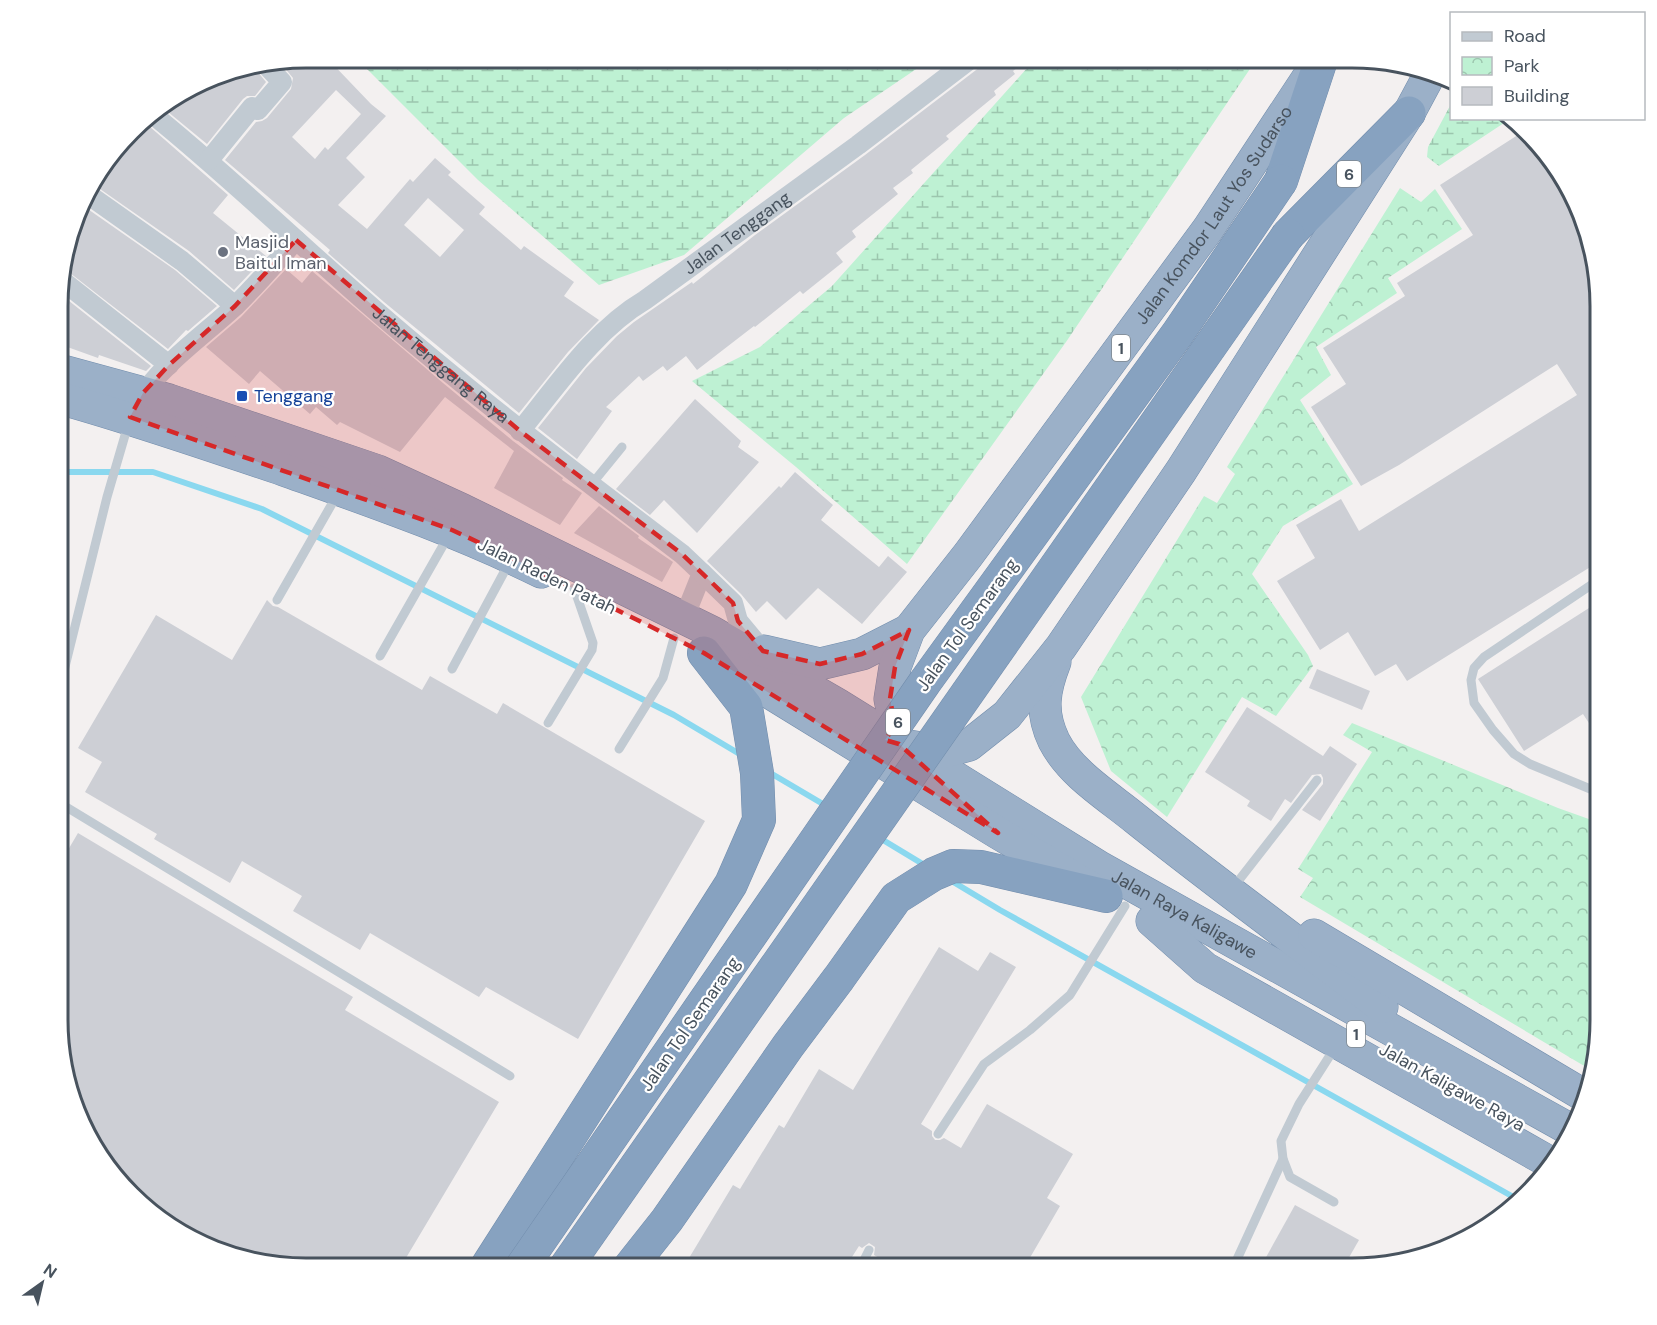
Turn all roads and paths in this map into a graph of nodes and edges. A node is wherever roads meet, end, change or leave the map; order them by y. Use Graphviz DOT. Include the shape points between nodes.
graph roads {
  1 [pos="958,68"];
  2 [pos="1314,68"];
  3 [pos="1317,68"];
  4 [pos="271,70"];
  5 [pos="1427,80"];
  6 [pos="1410,113"];
  7 [pos="159,119"];
  8 [pos="210,160"];
  9 [pos="93,198"];
  10 [pos="296,240"];
  11 [pos="69,286"];
  12 [pos="235,306"];
  13 [pos="169,365"];
  14 [pos="68,375"];
  15 [pos="68,400"];
  16 [pos="133,415"];
  17 [pos="520,431"];
  18 [pos="622,447"];
  19 [pos="591,485"];
  20 [pos="335,498"];
  21 [pos="445,542"];
  22 [pos="512,558"];
  23 [pos="702,573"];
  24 [pos="1590,586"];
  25 [pos="574,588"];
  26 [pos="277,600"];
  27 [pos="679,628"];
  28 [pos="909,630"];
  29 [pos="708,642"];
  30 [pos="1061,647"];
  31 [pos="763,651"];
  32 [pos="68,655"];
  33 [pos="380,656"];
  34 [pos="452,669"];
  35 [pos="807,715"];
  36 [pos="548,723"];
  37 [pos="899,744"];
  38 [pos="619,749"];
  39 [pos="1317,780"];
  40 [pos="1590,789"];
  41 [pos="68,808"];
  42 [pos="998,833"];
  43 [pos="1234,894"];
  44 [pos="1114,911"];
  45 [pos="1152,921"];
  46 [pos="1334,1049"];
  47 [pos="510,1076"];
  48 [pos="1474,1077"];
  49 [pos="1578,1092"];
  50 [pos="1564,1126"];
  51 [pos="938,1134"];
  52 [pos="1554,1145"];
  53 [pos="1283,1159"];
  54 [pos="1544,1159"];
  55 [pos="1334,1202"];
  56 [pos="869,1250"];
  57 [pos="492,1258"];
  58 [pos="528,1258"];
  59 [pos="572,1258"];
  60 [pos="637,1258"];
  61 [pos="865,1258"];
  62 [pos="1238,1258"];
  1 -- 17 [label="street, Jalan Tenggang" via="776,206 626,311 580,356"];
  2 -- 28 [label="highway, Jalan Komdor Laut Yos Sudarso / 1" via="1208,229"];
  3 -- 58 [label="highway, Jalan Tol Semarang / 6, bridge" via="1281,181 1178,333 925,682"];
  4 -- 8 [label="street" via="282,82 258,110 252,107"];
  5 -- 6 [label="highway, 1"];
  6 -- 30 [label="highway, 1" via="1181,471"];
  6 -- 59 [label="highway, Jalan Tol Semarang / 6, bridge" via="1288,235"];
  7 -- 8 [label="street, Jalan Tenggang Raya"];
  8 -- 10 [label="street, Jalan Tenggang Raya"];
  9 -- 12 [label="street" via="182,261"];
  10 -- 12 [label="street"];
  10 -- 17 [label="street, Jalan Tenggang Raya"];
  11 -- 13 [label="street"];
  12 -- 13 [label="street"];
  13 -- 16 [label="street"];
  14 -- 16 [label="highway, Jalan Raden Patah"];
  15 -- 16 [label="highway, Jalan Raden Patah"];
  16 -- 20 [label="highway, Jalan Raden Patah"];
  16 -- 27 [label="highway, Jalan Raden Patah" via="378,471 463,510"];
  16 -- 32 [label="lane" via="107,497"];
  17 -- 19 [label="street, Jalan Tenggang Raya"];
  18 -- 19 [label="lane"];
  19 -- 23 [label="street, Jalan Tenggang Raya"];
  20 -- 21 [label="highway, Jalan Raden Patah"];
  20 -- 26 [label="lane"];
  21 -- 22 [label="highway, Jalan Raden Patah"];
  21 -- 33 [label="lane"];
  22 -- 25 [label="highway, Jalan Raden Patah"];
  22 -- 34 [label="lane"];
  23 -- 27 [label="street"];
  23 -- 31 [label="street, Jalan Tenggang Raya" via="732,603 738,621"];
  24 -- 40 [label="lane" via="1484,657 1474,668 1471,680 1474,703 1514,753 1530,764"];
  25 -- 27 [label="highway, Jalan Raden Patah"];
  25 -- 36 [label="lane" via="592,650"];
  27 -- 29 [label="highway, Jalan Raden Patah"];
  27 -- 38 [label="lane" via="663,678"];
  28 -- 31 [label="highway" via="862,654 820,664"];
  28 -- 37 [label="highway, 1" via="895,667 890,699"];
  29 -- 31 [label="highway"];
  29 -- 35 [label="highway, Jalan Raden Patah"];
  29 -- 37 [label="highway, Jalan Raden Patah" via="837,704"];
  29 -- 57 [label="highway" via="746,707 757,773 759,820 731,884"];
  30 -- 37 [label="highway" via="1007,715 969,745 945,752"];
  30 -- 43 [label="highway, 1" via="1045,696 1048,728 1055,744 1090,783"];
  35 -- 37 [label="highway"];
  35 -- 42 [label="highway, Jalan Raden Patah"];
  37 -- 42 [label="highway, 1"];
  37 -- 48 [label="highway, Jalan Raya Kaligawe" via="1101,868"];
  39 -- 43 [label="lane"];
  41 -- 47 [label="lane"];
  42 -- 44 [label="highway, Jalan Kaligawe Raya / 1"];
  43 -- 48 [label="highway, 1"];
  43 -- 49 [label="highway" via="1255,901 1375,969"];
  44 -- 45 [label="highway, Jalan Kaligawe Raya / 1"];
  44 -- 51 [label="lane" via="1070,995 984,1064"];
  44 -- 60 [label="highway" via="981,867 953,866 908,889 896,898"];
  45 -- 46 [label="highway" via="1205,968"];
  45 -- 52 [label="highway, Jalan Kaligawe Raya / 1"];
  46 -- 53 [label="lane" via="1281,1141"];
  46 -- 54 [label="highway"];
  48 -- 50 [label="highway, Jalan Kaligawe Raya / 1"];
  53 -- 55 [label="lane" via="1290,1177"];
  53 -- 62 [label="lane"];
  56 -- 61 [label="lane"];
}
